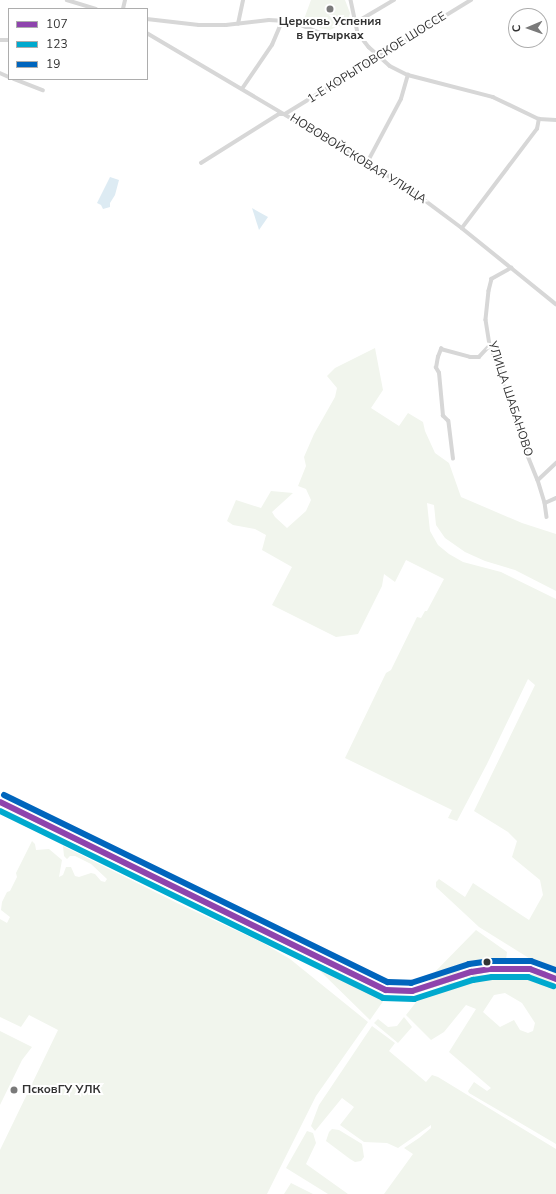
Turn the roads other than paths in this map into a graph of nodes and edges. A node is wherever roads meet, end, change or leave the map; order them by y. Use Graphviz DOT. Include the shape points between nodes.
graph roads {
  1 [pos="67,0"];
  2 [pos="243,0"];
  3 [pos="351,0"];
  4 [pos="394,0"];
  5 [pos="471,0"];
  6 [pos="93,8"];
  7 [pos="148,19"];
  8 [pos="282,21"];
  9 [pos="355,23"];
  10 [pos="238,24"];
  11 [pos="358,33"];
  12 [pos="148,34"];
  13 [pos="379,56"];
  14 [pos="408,75"];
  15 [pos="17,80"];
  16 [pos="242,88"];
  17 [pos="43,90"];
  18 [pos="285,114"];
  19 [pos="539,119"];
  20 [pos="556,120"];
  21 [pos="201,162"];
  22 [pos="367,163"];
  23 [pos="462,228"];
  24 [pos="512,268"];
  25 [pos="556,304"];
  26 [pos="490,344"];
  27 [pos="453,459"];
  28 [pos="556,463"];
  29 [pos="538,480"];
  30 [pos="556,498"];
  31 [pos="546,503"];
  32 [pos="548,517"];
  33 [pos="0,802"];
  34 [pos="556,980"];
  1 -- 6 [label="street"];
  2 -- 10 [label="street"];
  3 -- 9 [label="street"];
  4 -- 9 [label="street"];
  5 -- 13 [label="street, 1-Е КОРЫТОВСКОЕ ШОССЕ"];
  7 -- 10 [label="street" via="199,25"];
  8 -- 10 [label="street"];
  8 -- 11 [label="street" via="299,24 323,34 336,36"];
  8 -- 16 [label="street" via="272,45"];
  9 -- 11 [label="street"];
  11 -- 13 [label="street"];
  12 -- 16 [label="street, НОВОВОЙСКОВАЯ УЛИЦА"];
  13 -- 14 [label="street" via="390,66"];
  13 -- 18 [label="street, 1-Е КОРЫТОВСКОЕ ШОССЕ"];
  14 -- 19 [label="street" via="493,97"];
  14 -- 22 [label="street" via="402,99"];
  15 -- 17 [label="street"];
  16 -- 18 [label="street, НОВОВОЙСКОВАЯ УЛИЦА"];
  18 -- 21 [label="street, 1-Е КОРЫТОВСКОЕ ШОССЕ" via="279,114"];
  18 -- 22 [label="street, НОВОВОЙСКОВАЯ УЛИЦА"];
  19 -- 20 [label="street"];
  19 -- 23 [label="street" via="537,129"];
  22 -- 23 [label="street, НОВОВОЙСКОВАЯ УЛИЦА" via="407,187"];
  23 -- 24 [label="street, НОВОВОЙСКОВАЯ УЛИЦА"];
  24 -- 25 [label="street, НОВОВОЙСКОВАЯ УЛИЦА"];
  24 -- 26 [label="street, УЛИЦА ШАБАНОВО" via="492,278 486,320"];
  26 -- 27 [label="street" via="479,356 470,357 441,349 436,368 439,373 443,416 448,421"];
  26 -- 29 [label="street, УЛИЦА ШАБАНОВО"];
  28 -- 29 [label="street"];
  29 -- 31 [label="street, УЛИЦА ШАБАНОВО"];
  30 -- 31 [label="street"];
  31 -- 32 [label="street, УЛИЦА ШАБАНОВО"];
  33 -- 34 [label="main road" via="386,990 412,991 471,972 491,969 530,969 543,972"];
}
